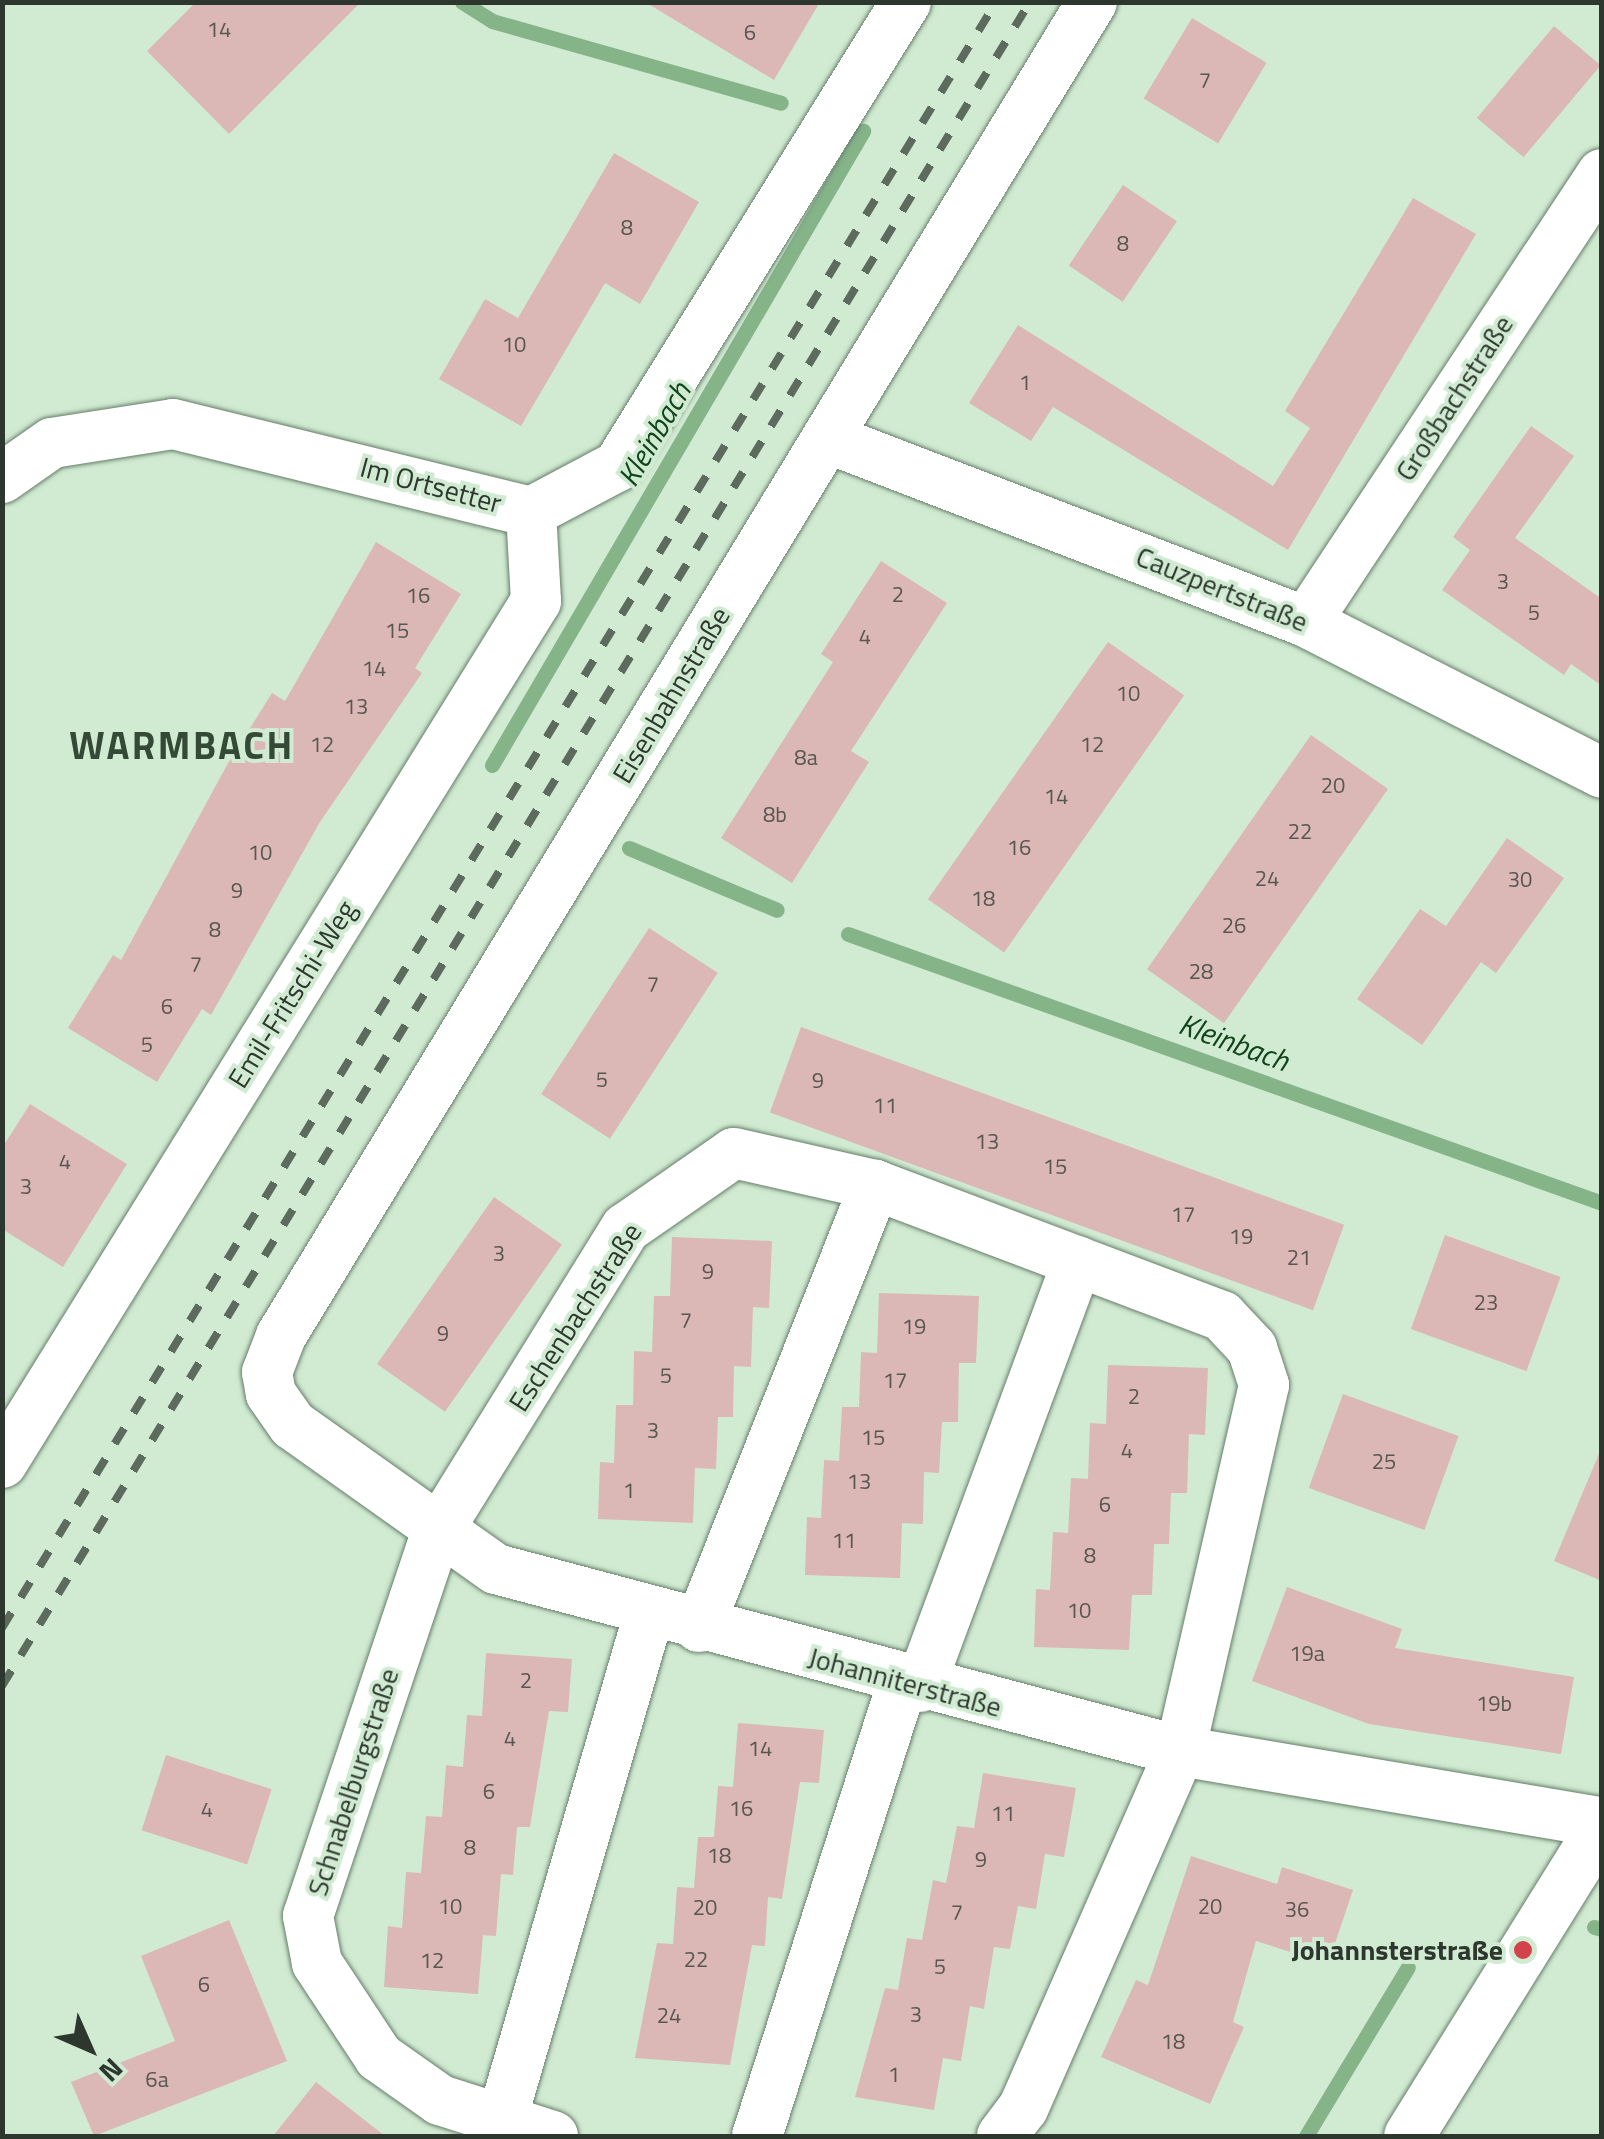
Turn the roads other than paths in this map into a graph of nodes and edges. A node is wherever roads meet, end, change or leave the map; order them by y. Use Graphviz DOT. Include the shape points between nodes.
graph roads {
  1 [pos="906,2"];
  2 [pos="1092,2"];
  3 [pos="1602,174"];
  4 [pos="827,438"];
  5 [pos="2,478"];
  6 [pos="532,512"];
  7 [pos="1306,622"];
  8 [pos="1602,773"];
  9 [pos="875,1185"];
  10 [pos="1078,1262"];
  11 [pos="271,1394"];
  12 [pos="2,1463"];
  13 [pos="436,1534"];
  14 [pos="650,1610"];
  15 [pos="699,1627"];
  16 [pos="912,1684"];
  17 [pos="1180,1752"];
  18 [pos="1602,1824"];
  19 [pos="502,2118"];
  20 [pos="553,2136"];
  21 [pos="757,2136"];
  22 [pos="1002,2136"];
  23 [pos="1409,2136"];
  1 -- 6 [label="street, Im Ortsetter" via="618,466"];
  2 -- 4 [label="street, Eisenbahnstraße"];
  3 -- 7 [label="street, Großbachstraße"];
  4 -- 7 [label="street, Cauzpertstraße"];
  4 -- 11 [label="street, Eisenbahnstraße" via="281,1336 267,1372"];
  5 -- 6 [label="street, Im Ortsetter" via="52,443 172,424"];
  6 -- 12 [label="street, Emil-Fritschi-Weg" via="536,601"];
  7 -- 8 [label="street, Cauzpertstraße"];
  9 -- 10 [label="street, Eschenbachstraße"];
  9 -- 13 [label="street, Eschenbachstraße" via="734,1153 665,1195 626,1228"];
  9 -- 15 [label="street"];
  10 -- 16 [label="street"];
  10 -- 17 [label="street, Eschenbachstraße" via="1222,1316 1252,1348 1264,1386"];
  11 -- 13 [label="street, Johanniterstraße" via="292,1425"];
  13 -- 14 [label="street, Johanniterstraße" via="496,1569"];
  13 -- 19 [label="street, Schnabelburgstraße" via="308,1916 317,1964 380,2057 440,2100"];
  14 -- 15 [label="street, Johanniterstraße"];
  14 -- 19 [label="street"];
  15 -- 16 [label="street, Johanniterstraße"];
  16 -- 17 [label="street, Johanniterstraße"];
  16 -- 21 [label="street"];
  17 -- 18 [label="street, Johanniterstraße"];
  17 -- 22 [label="street" via="1023,2108"];
  18 -- 23 [label="street"];
  19 -- 20 [label="street, Schnabelburgstraße"];
}
